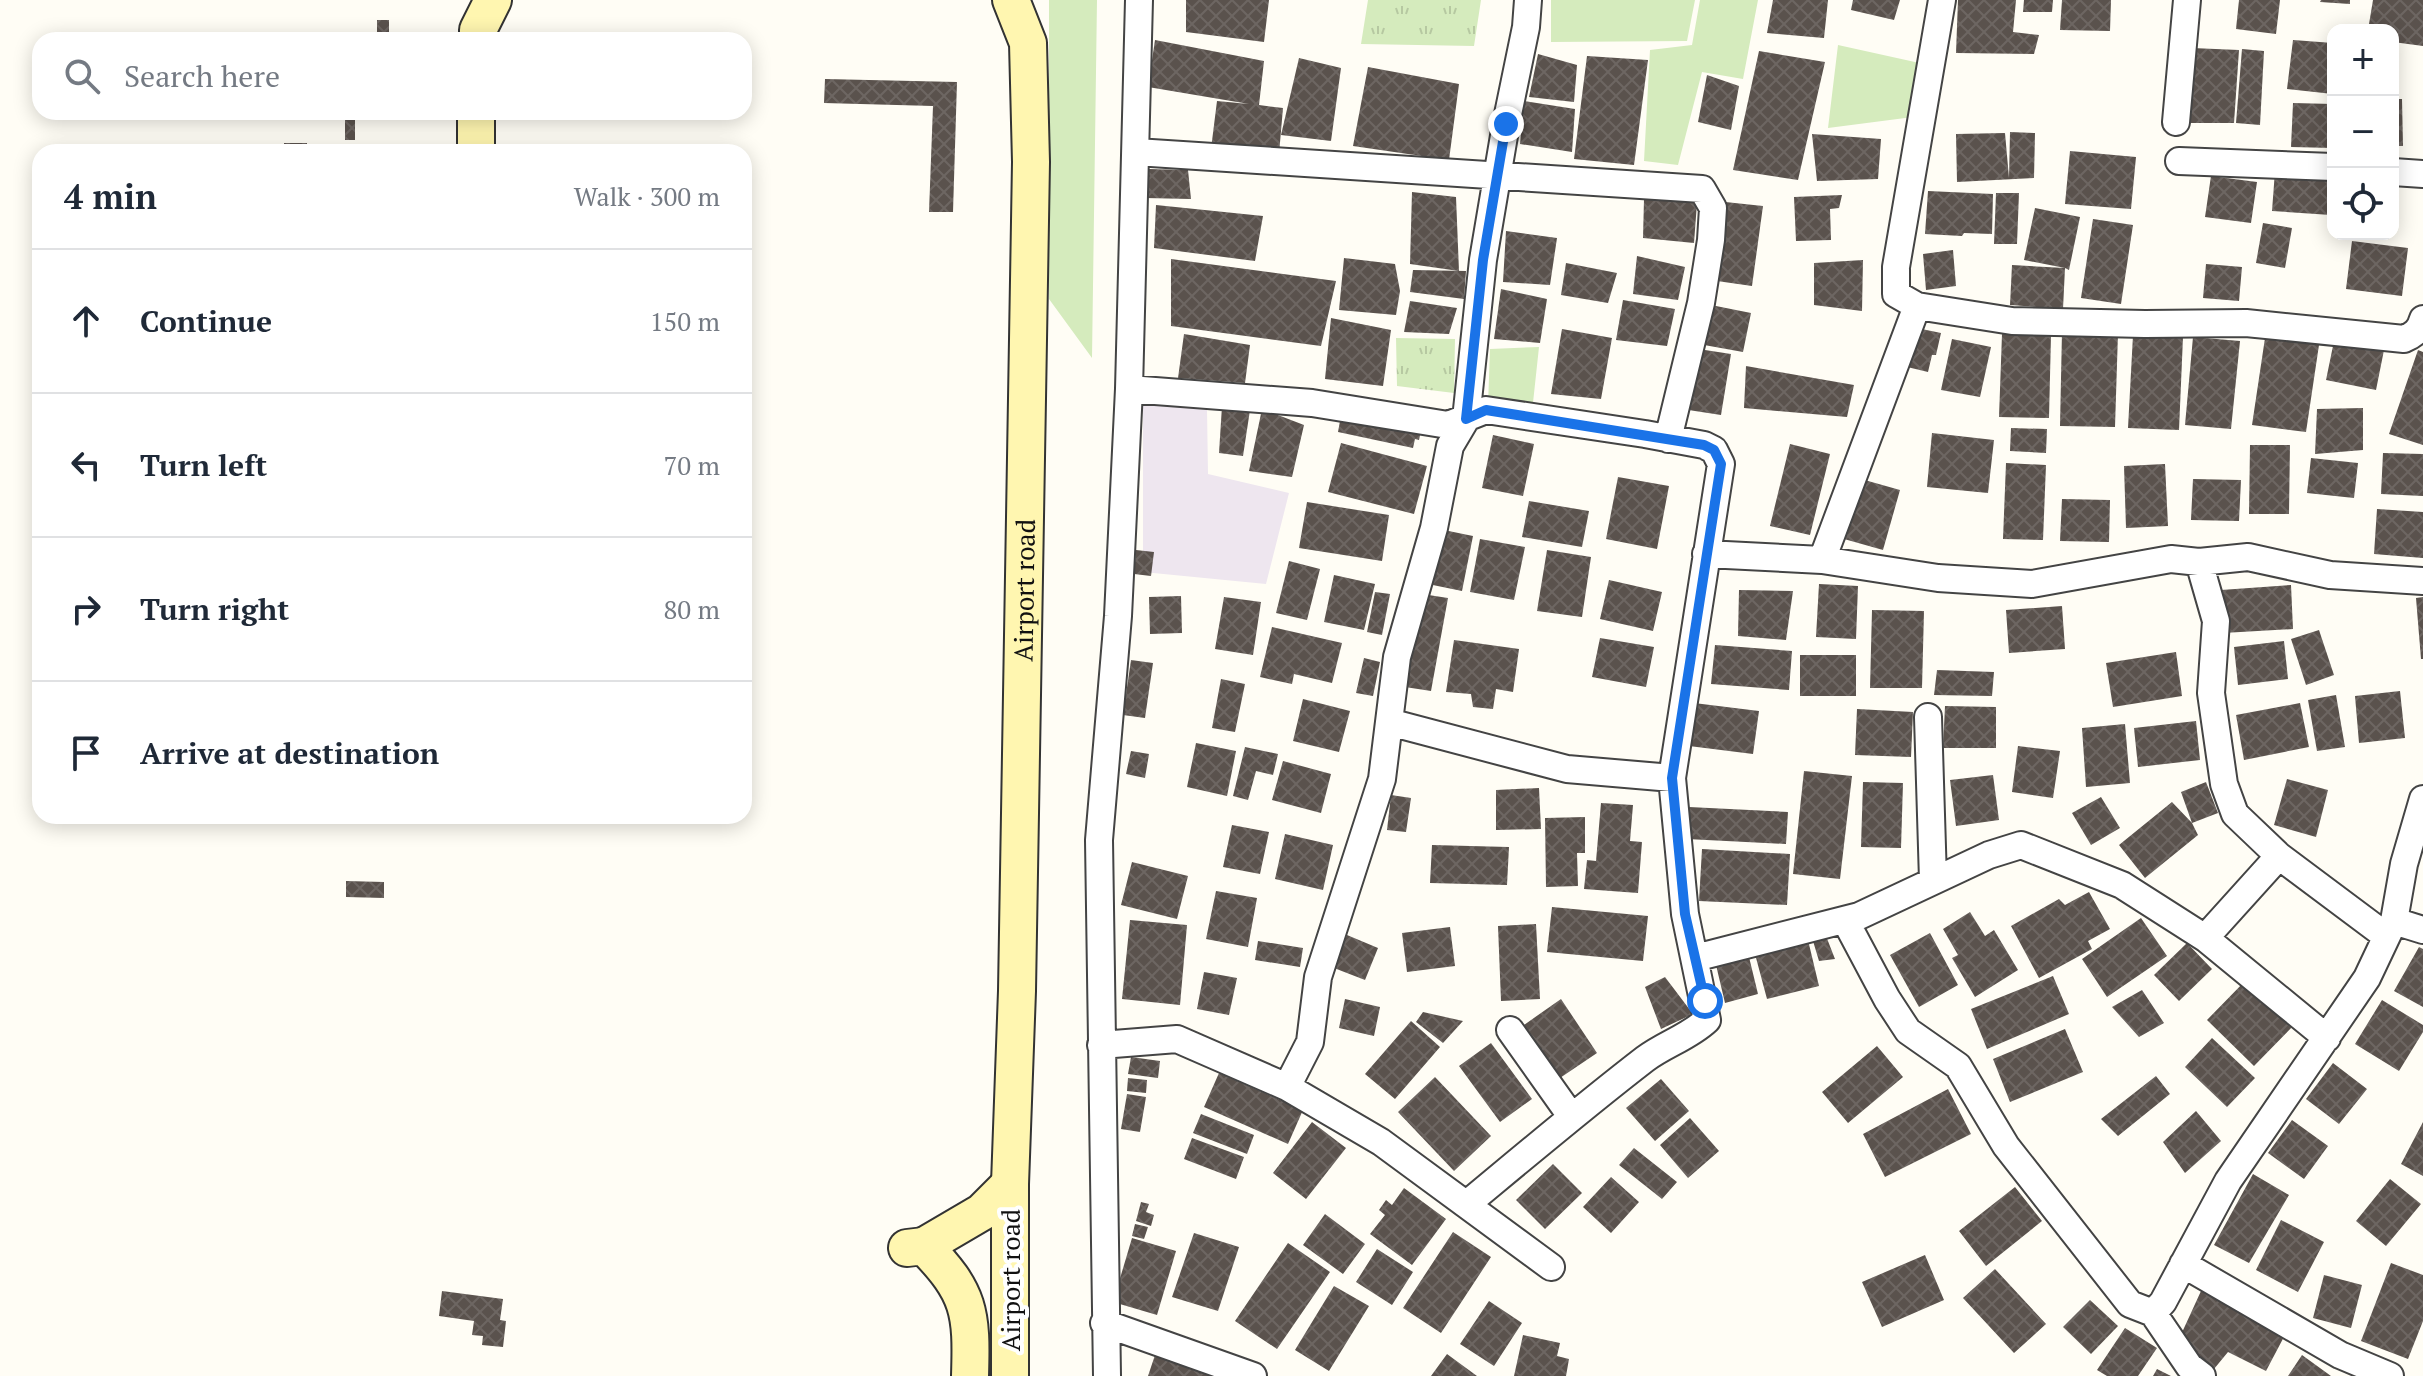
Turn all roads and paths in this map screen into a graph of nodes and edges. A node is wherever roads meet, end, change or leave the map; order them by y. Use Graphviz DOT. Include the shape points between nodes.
graph roads {
  1 [pos="493,0"];
  2 [pos="1011,0"];
  3 [pos="1139,0"];
  4 [pos="1528,0"];
  5 [pos="1942,0"];
  6 [pos="2187,0"];
  7 [pos="478,32"];
  8 [pos="476,120"];
  9 [pos="2176,122"];
  10 [pos="476,144"];
  11 [pos="1136,152"];
  12 [pos="2179,161"];
  13 [pos="2327,167"];
  14 [pos="2399,172"];
  15 [pos="2423,174"];
  16 [pos="1498,176"];
  17 [pos="1917,306"];
  18 [pos="2423,319"];
  19 [pos="1129,389"];
  20 [pos="1466,419"];
  21 [pos="1668,439"];
  22 [pos="1706,554"];
  23 [pos="1822,560"];
  24 [pos="2199,562"];
  25 [pos="2423,581"];
  26 [pos="1928,717"];
  27 [pos="1389,722"];
  28 [pos="1672,778"];
  29 [pos="2423,799"];
  30 [pos="2279,856"];
  31 [pos="1933,880"];
  32 [pos="1845,920"];
  33 [pos="2390,928"];
  34 [pos="2423,930"];
  35 [pos="2205,938"];
  36 [pos="1695,958"];
  37 [pos="1510,1030"];
  38 [pos="2327,1038"];
  39 [pos="1101,1045"];
  40 [pos="1287,1087"];
  41 [pos="1571,1116"];
  42 [pos="1010,1184"];
  43 [pos="1467,1204"];
  44 [pos="2183,1264"];
  45 [pos="1551,1267"];
  46 [pos="2153,1313"];
  47 [pos="1104,1323"];
  48 [pos="970,1376"];
  49 [pos="1010,1376"];
  50 [pos="1107,1376"];
  51 [pos="1253,1376"];
  52 [pos="2202,1376"];
  53 [pos="2390,1376"];
  1 -- 7 [label="main road"];
  2 -- 42 [label="main road, Airport road" via="1028,43 1031,162"];
  3 -- 11 [label="street"];
  4 -- 16 [label="street"];
  5 -- 17 [label="street" via="1896,267 1896,294"];
  6 -- 9 [label="street"];
  8 -- 10 [label="main road"];
  11 -- 16 [label="street"];
  11 -- 19 [label="street"];
  12 -- 13 [label="street"];
  14 -- 15 [label="street"];
  16 -- 20 [label="street"];
  16 -- 21 [label="street" via="1702,189 1713,208 1711,240"];
  17 -- 18 [label="street" via="2012,321 2246,323 2404,339 2414,335"];
  17 -- 23 [label="street"];
  19 -- 20 [label="street" via="1312,403 1448,425"];
  19 -- 39 [label="street" via="1118,616 1099,840"];
  20 -- 21 [label="street" via="1486,410"];
  20 -- 27 [label="street" via="1450,446 1434,528 1397,657"];
  21 -- 22 [label="street" via="1714,450 1721,464"];
  22 -- 23 [label="street"];
  22 -- 28 [label="street"];
  23 -- 24 [label="street" via="1938,578 2032,584 2171,559"];
  24 -- 25 [label="street" via="2248,557 2330,575"];
  24 -- 30 [label="street" via="2216,621 2211,693 2224,784 2235,814"];
  26 -- 31 [label="street"];
  27 -- 28 [label="street" via="1567,769"];
  27 -- 40 [label="street" via="1382,779 1318,977 1310,1042"];
  28 -- 36 [label="street" via="1685,914"];
  29 -- 33 [label="street"];
  30 -- 33 [label="street"];
  30 -- 35 [label="street"];
  31 -- 32 [label="street"];
  31 -- 35 [label="street" via="2021,845 2122,885"];
  32 -- 36 [label="street"];
  32 -- 46 [label="street" via="1908,1031 1958,1066 2006,1146 2120,1292 2130,1304"];
  33 -- 34 [label="street"];
  33 -- 38 [label="street" via="2367,978"];
  35 -- 38 [label="street"];
  36 -- 41 [label="street" via="1707,1020"];
  37 -- 41 [label="street"];
  38 -- 44 [label="street" via="2228,1181"];
  39 -- 40 [label="street" via="1177,1039"];
  39 -- 47 [label="street"];
  40 -- 43 [label="street" via="1381,1142"];
  41 -- 43 [label="street"];
  42 -- 48 [label="main road, Airport road" via="965,1224 915,1247 955,1280 964,1300 971,1330"];
  42 -- 49 [label="main road, Airport road"];
  43 -- 45 [label="street"];
  44 -- 46 [label="street"];
  44 -- 53 [label="street" via="2340,1355"];
  46 -- 52 [label="street" via="2189,1366"];
  47 -- 50 [label="street"];
  47 -- 51 [label="street"];
}
